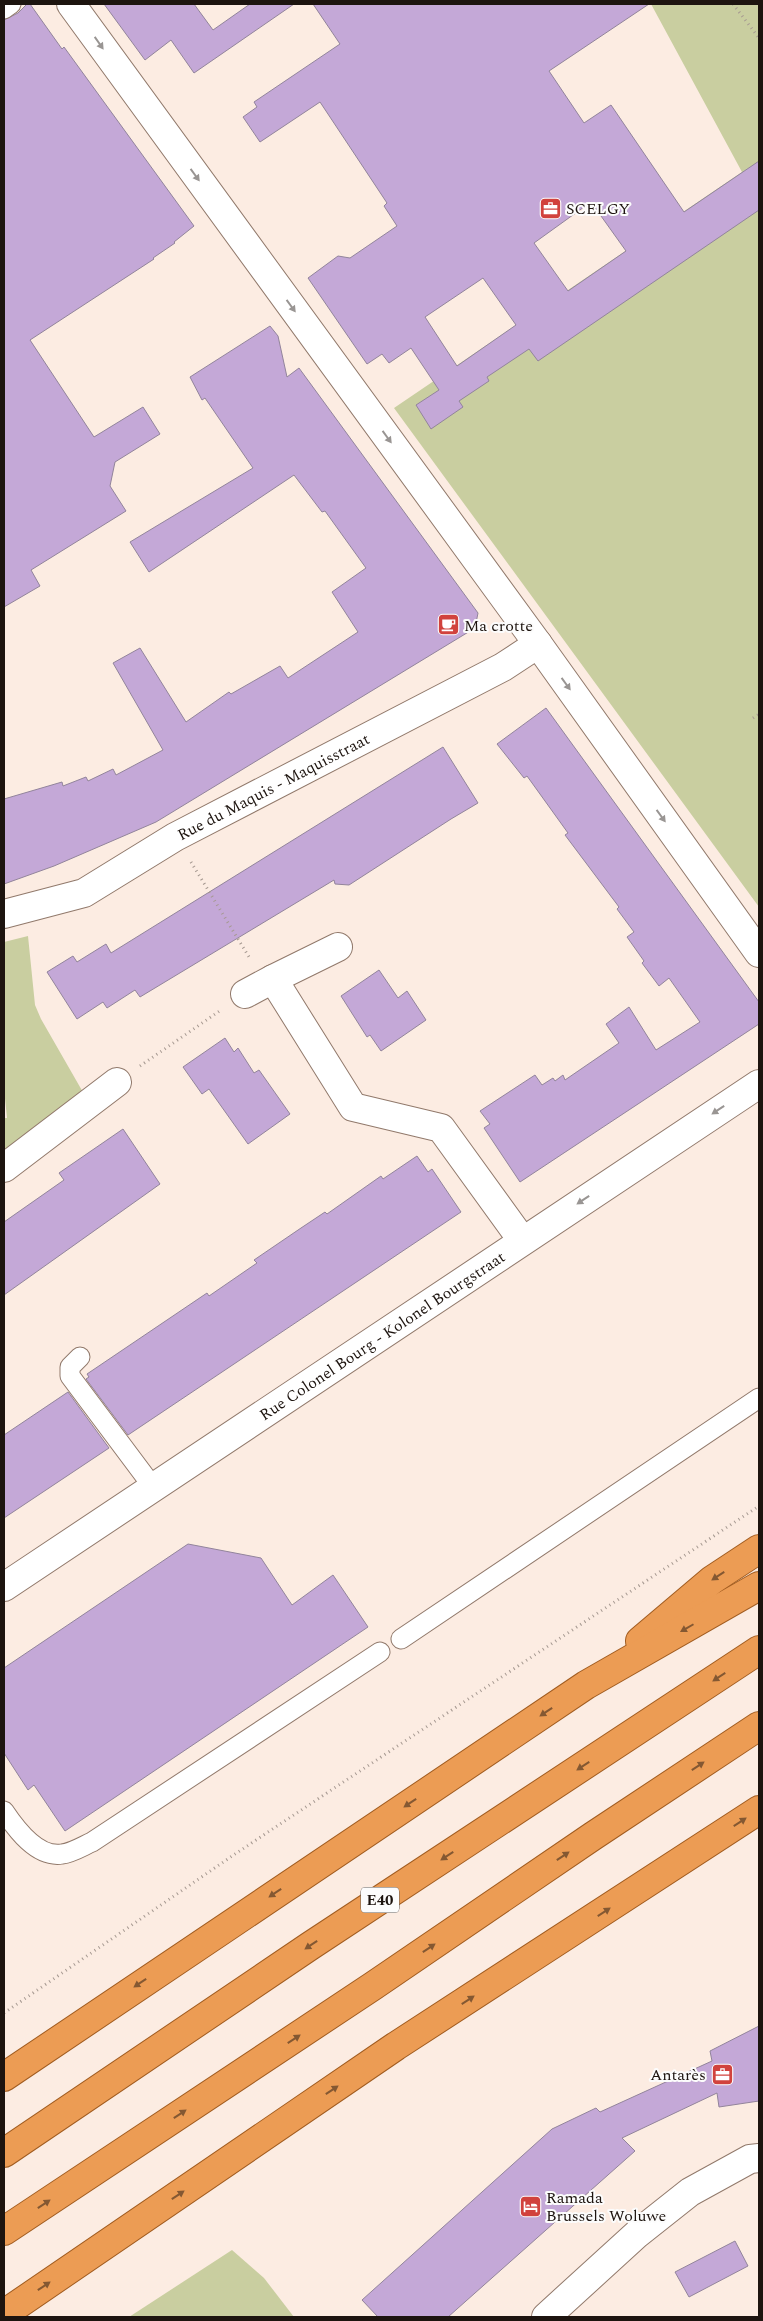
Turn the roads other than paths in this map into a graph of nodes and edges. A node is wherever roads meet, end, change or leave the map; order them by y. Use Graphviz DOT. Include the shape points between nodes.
graph roads {
  1 [pos="10,4"];
  2 [pos="71,4"];
  3 [pos="4,8"];
  4 [pos="538,644"];
  5 [pos="4,914"];
  6 [pos="338,947"];
  7 [pos="759,953"];
  8 [pos="117,1082"];
  9 [pos="759,1084"];
  10 [pos="4,1168"];
  11 [pos="522,1240"];
  12 [pos="80,1357"];
  13 [pos="759,1398"];
  14 [pos="153,1487"];
  15 [pos="759,1549"];
  16 [pos="759,1586"];
  17 [pos="4,1587"];
  18 [pos="401,1639"];
  19 [pos="759,1650"];
  20 [pos="380,1652"];
  21 [pos="586,1685"];
  22 [pos="759,1726"];
  23 [pos="759,1810"];
  24 [pos="4,1811"];
  25 [pos="4,2076"];
  26 [pos="4,2153"];
  27 [pos="756,2164"];
  28 [pos="4,2231"];
  29 [pos="4,2314"];
  30 [pos="546,2317"];
  1 -- 3 [label="lane"];
  2 -- 4 [label="street, one-way"];
  4 -- 5 [label="street, Rue du Maquis - Maquisstraat" via="503,667 175,837 84,893"];
  4 -- 7 [label="street, one-way"];
  6 -- 11 [label="street" via="261,985 353,1107 441,1128"];
  8 -- 10 [label="street"];
  9 -- 11 [label="street, Rue Colonel Bourg - Kolonel Bourgstraat, one-way"];
  11 -- 14 [label="street, Rue Colonel Bourg - Kolonel Bourgstraat"];
  12 -- 14 [label="lane" via="70,1367 70,1376"];
  13 -- 18 [label="lane"];
  14 -- 17 [label="street, Rue Colonel Bourg - Kolonel Bourgstraat"];
  15 -- 21 [label="highway, one-way" via="712,1580"];
  16 -- 21 [label="highway, one-way"];
  19 -- 26 [label="highway, E40, one-way" via="310,1946"];
  20 -- 24 [label="lane" via="92,1842 62,1854 38,1849 17,1830"];
  21 -- 25 [label="highway, one-way"];
  28 -- 22 [label="highway, one-way"];
  29 -- 23 [label="highway, one-way" via="396,2046"];
  27 -- 30 [label="street" via="690,2192 637,2234"];
}
